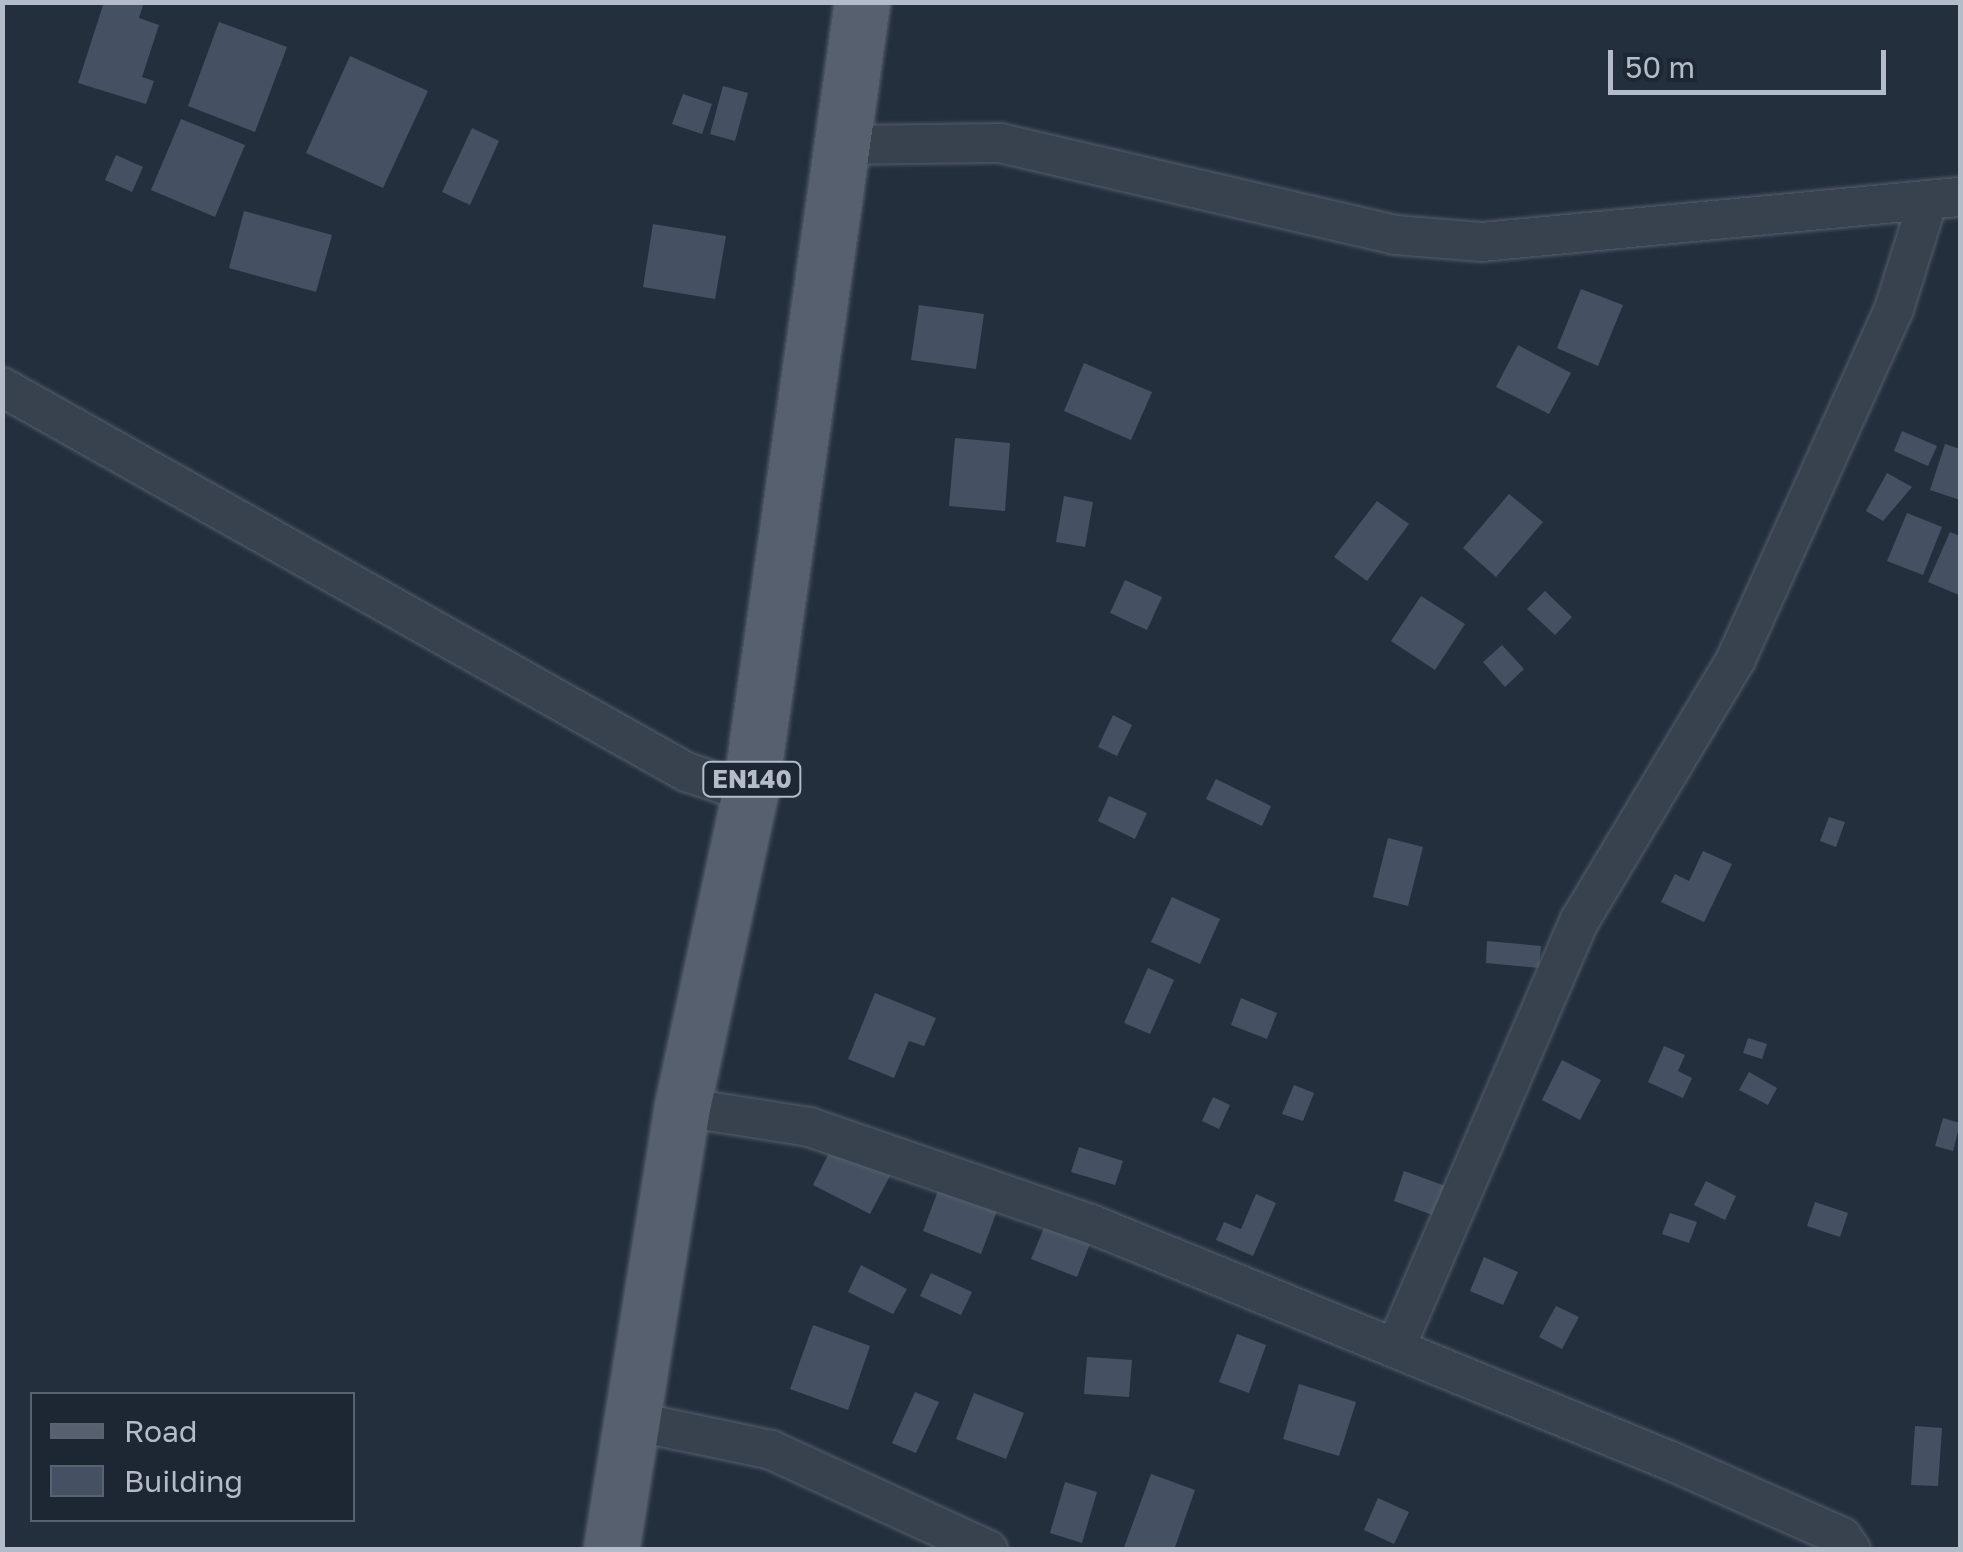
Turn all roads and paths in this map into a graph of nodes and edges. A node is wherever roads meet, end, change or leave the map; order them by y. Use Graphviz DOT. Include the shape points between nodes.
graph roads {
  1 [pos="862,2"];
  2 [pos="841,146"];
  3 [pos="1944,200"];
  4 [pos="2,387"];
  5 [pos="750,793"];
  6 [pos="682,1107"];
  7 [pos="1397,1344"];
  8 [pos="628,1420"];
  9 [pos="612,1550"];
  10 [pos="988,1550"];
  11 [pos="1851,1550"];
  1 -- 2 [label="main road, EN140"];
  2 -- 3 [label="street" via="1000,143 1395,235 1482,242"];
  2 -- 5 [label="main road, EN140"];
  3 -- 7 [label="street" via="1736,659 1580,920"];
  4 -- 5 [label="street" via="686,772"];
  5 -- 6 [label="main road, EN140"];
  6 -- 7 [label="street" via="809,1127 892,1153"];
  6 -- 8 [label="main road, EN140"];
  7 -- 11 [label="street" via="1771,1504"];
  8 -- 9 [label="main road, EN140"];
  8 -- 10 [label="street" via="771,1450"];
}
